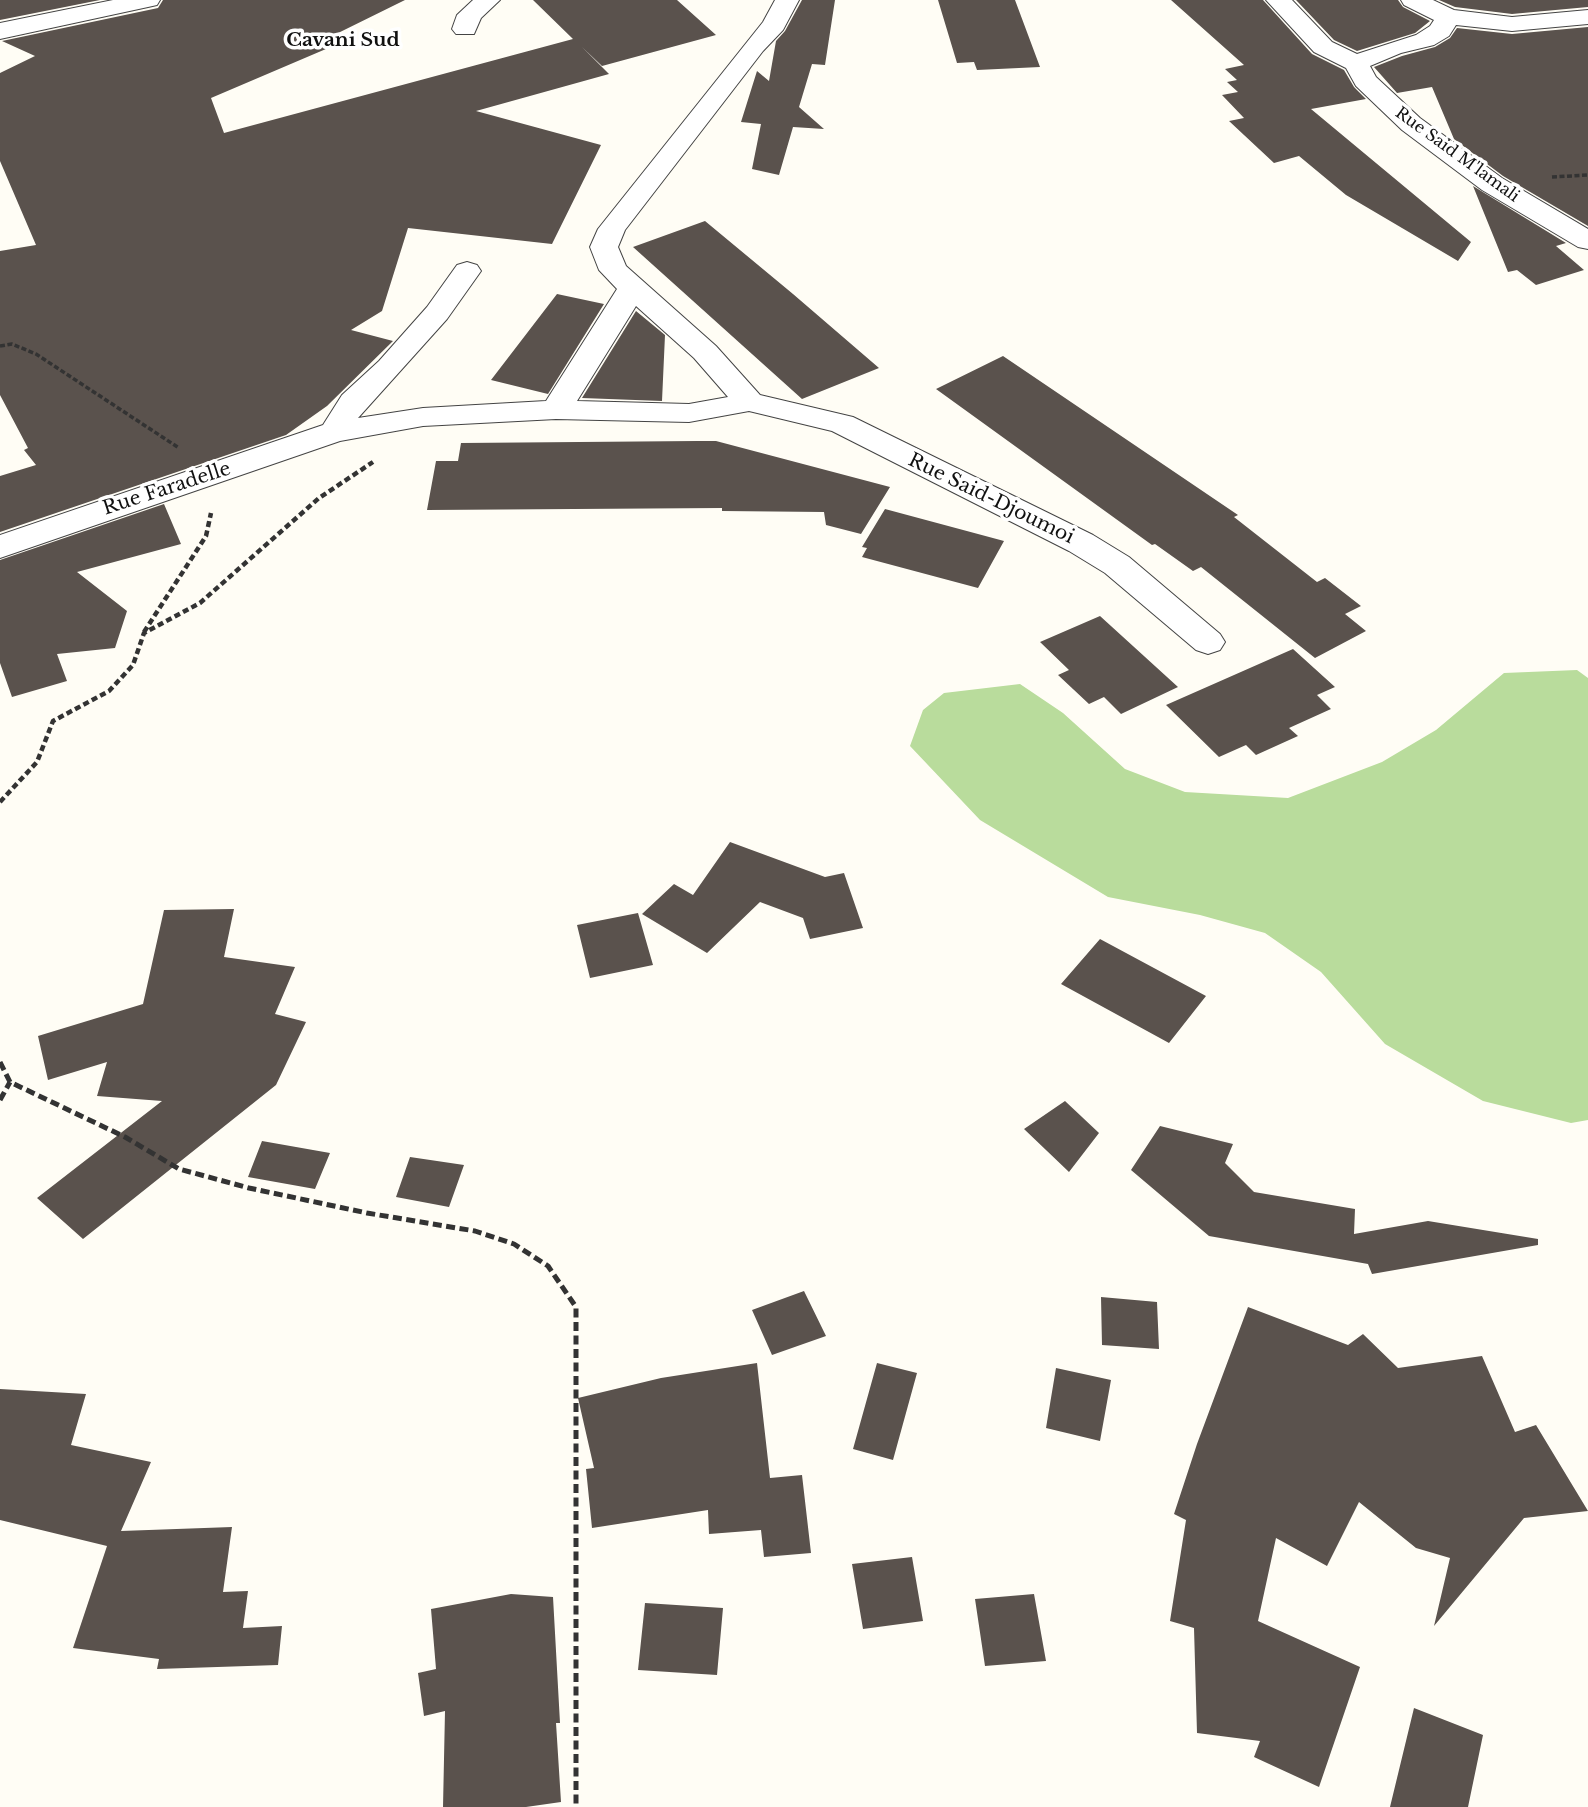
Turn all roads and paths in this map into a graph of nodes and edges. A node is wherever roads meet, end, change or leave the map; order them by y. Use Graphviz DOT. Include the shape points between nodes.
graph roads {
  1 [pos="148,0"];
  2 [pos="488,0"];
  3 [pos="787,0"];
  4 [pos="1278,0"];
  5 [pos="1413,0"];
  6 [pos="1448,17"];
  7 [pos="1588,17"];
  8 [pos="465,29"];
  9 [pos="0,31"];
  10 [pos="1356,63"];
  11 [pos="1588,241"];
  12 [pos="467,271"];
  13 [pos="632,289"];
  14 [pos="748,402"];
  15 [pos="556,410"];
  16 [pos="381,424"];
  17 [pos="334,432"];
  18 [pos="0,547"];
  19 [pos="1208,642"];
  20 [pos="0,802"];
  21 [pos="0,1062"];
  22 [pos="10,1082"];
  23 [pos="0,1100"];
  24 [pos="576,1807"];
  1 -- 9 [label="street"];
  2 -- 8 [label="street" via="469,15"];
  3 -- 13 [label="street" via="774,25 612,229 604,247 613,270"];
  4 -- 10 [label="street, Rue Said M'lamali" via="1323,47"];
  5 -- 6 [label="street"];
  6 -- 7 [label="street" via="1512,24"];
  6 -- 10 [label="street" via="1440,31 1425,40"];
  10 -- 11 [label="street, Rue Said M'lamali" via="1365,81 1411,124 1492,184"];
  12 -- 17 [label="street" via="421,331 353,402"];
  13 -- 14 [label="street" via="705,352"];
  13 -- 15 [label="street"];
  14 -- 15 [label="street, Rue Said-Djoumoi" via="689,413"];
  14 -- 19 [label="street, Rue Said-Djoumoi" via="842,424 1081,543 1117,565"];
  15 -- 16 [label="street, Rue Said-Djoumoi" via="423,417"];
  16 -- 17 [label="street, Rue Said-Djoumoi"];
  16 -- 20 [label="path" via="391,449 319,498 200,603 144,633 133,665 109,691 53,721 37,762"];
  17 -- 18 [label="street, Rue Faradelle"];
  21 -- 22 [label="path"];
  22 -- 23 [label="path"];
  22 -- 24 [label="path" via="125,1136 179,1169 367,1213 475,1231 514,1244 548,1266 576,1307"];
}
